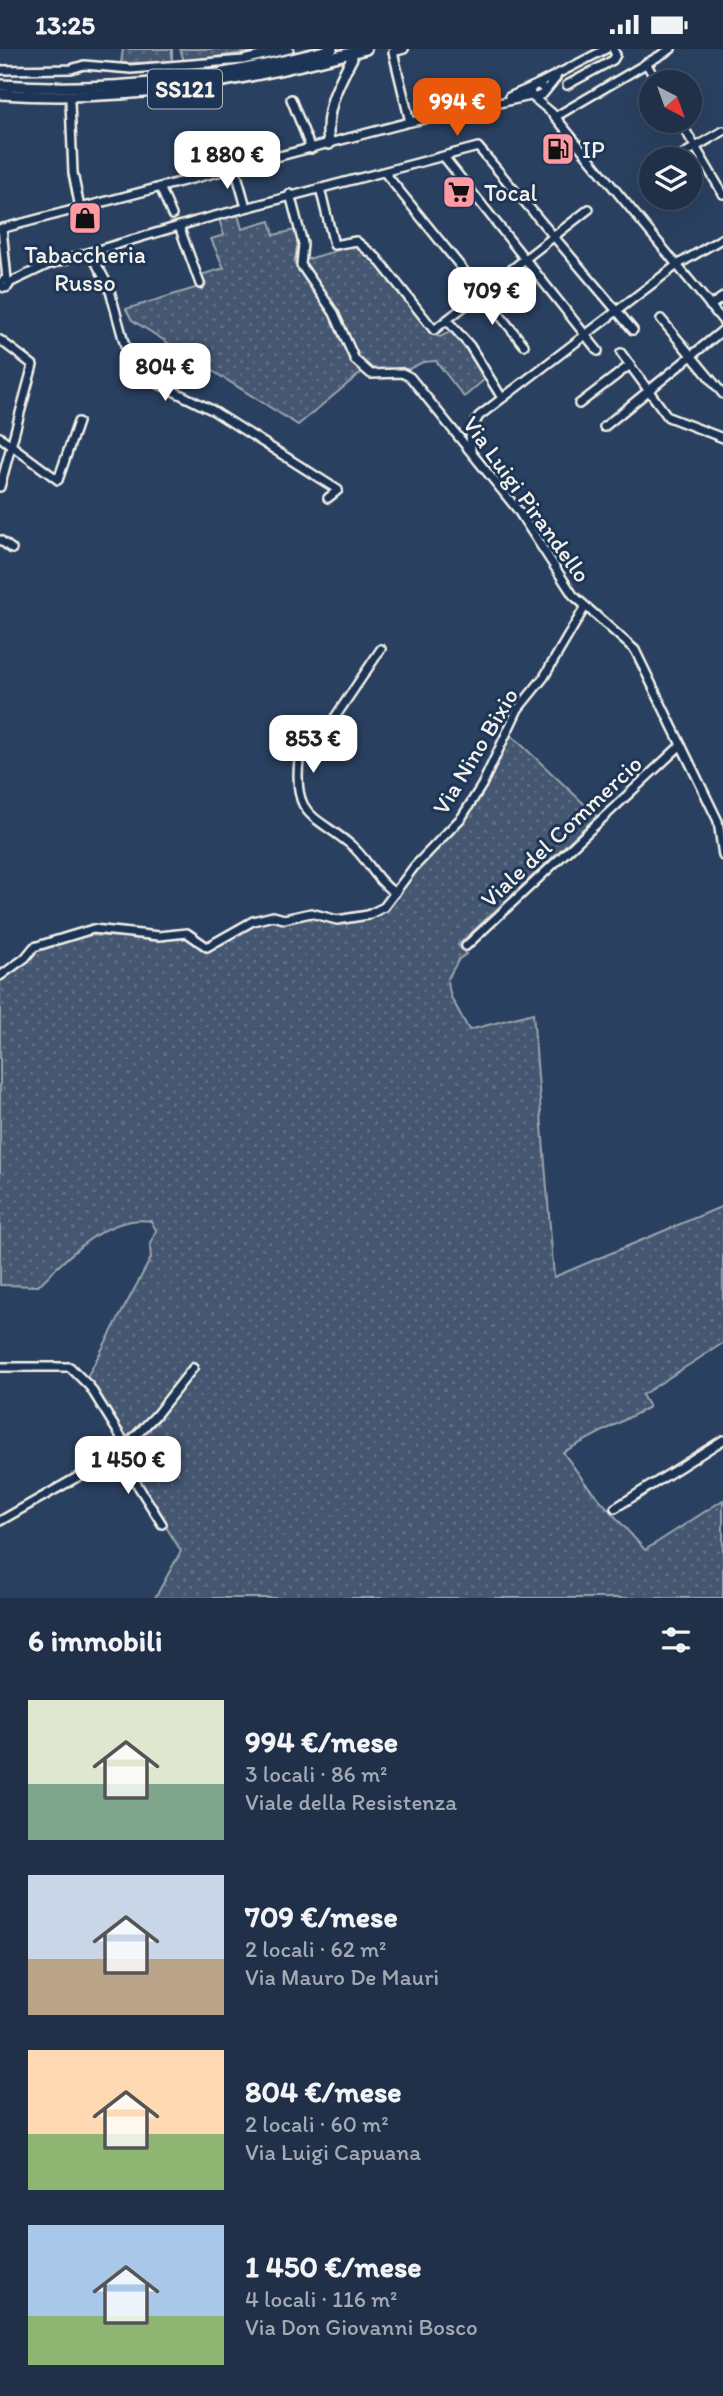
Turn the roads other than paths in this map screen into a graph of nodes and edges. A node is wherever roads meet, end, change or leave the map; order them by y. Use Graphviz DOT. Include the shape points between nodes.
graph roads {
  1 [pos="289,49"];
  2 [pos="332,49"];
  3 [pos="366,49"];
  4 [pos="404,49"];
  5 [pos="606,49"];
  6 [pos="613,49"];
  7 [pos="671,49"];
  8 [pos="352,58"];
  9 [pos="646,64"];
  10 [pos="71,69"];
  11 [pos="0,70"];
  12 [pos="650,70"];
  13 [pos="557,76"];
  14 [pos="0,85"];
  15 [pos="70,85"];
  16 [pos="535,85"];
  17 [pos="567,85"];
  18 [pos="545,90"];
  19 [pos="0,94"];
  20 [pos="533,97"];
  21 [pos="291,99"];
  22 [pos="498,101"];
  23 [pos="70,103"];
  24 [pos="553,115"];
  25 [pos="410,123"];
  26 [pos="723,131"];
  27 [pos="687,133"];
  28 [pos="329,144"];
  29 [pos="695,147"];
  30 [pos="311,149"];
  31 [pos="444,157"];
  32 [pos="702,159"];
  33 [pos="235,168"];
  34 [pos="385,173"];
  35 [pos="160,187"];
  36 [pos="320,188"];
  37 [pos="290,194"];
  38 [pos="723,194"];
  39 [pos="246,207"];
  40 [pos="80,208"];
  41 [pos="589,209"];
  42 [pos="172,215"];
  43 [pos="179,226"];
  44 [pos="1,229"];
  45 [pos="555,235"];
  46 [pos="723,238"];
  47 [pos="0,243"];
  48 [pos="90,252"];
  49 [pos="6,256"];
  50 [pos="526,258"];
  51 [pos="677,265"];
  52 [pos="4,284"];
  53 [pos="200,284"];
  54 [pos="482,292"];
  55 [pos="0,297"];
  56 [pos="723,297"];
  57 [pos="710,306"];
  58 [pos="618,311"];
  59 [pos="661,319"];
  60 [pos="447,320"];
  61 [pos="723,321"];
  62 [pos="633,330"];
  63 [pos="723,330"];
  64 [pos="586,335"];
  65 [pos="0,340"];
  66 [pos="524,345"];
  67 [pos="598,351"];
  68 [pos="621,353"];
  69 [pos="691,356"];
  70 [pos="630,365"];
  71 [pos="649,391"];
  72 [pos="723,394"];
  73 [pos="502,398"];
  74 [pos="579,404"];
  75 [pos="475,421"];
  76 [pos="78,422"];
  77 [pos="604,427"];
  78 [pos="455,432"];
  79 [pos="721,434"];
  80 [pos="0,437"];
  81 [pos="12,446"];
  82 [pos="473,453"];
  83 [pos="0,487"];
  84 [pos="328,498"];
  85 [pos="0,540"];
  86 [pos="12,548"];
  87 [pos="585,607"];
  88 [pos="381,649"];
  89 [pos="681,745"];
  90 [pos="723,856"];
  91 [pos="395,893"];
  92 [pos="466,946"];
  93 [pos="0,977"];
  94 [pos="0,1367"];
  95 [pos="193,1368"];
  96 [pos="723,1440"];
  97 [pos="127,1445"];
  98 [pos="118,1454"];
  99 [pos="615,1508"];
  100 [pos="0,1521"];
  101 [pos="162,1524"];
  1 -- 10 [label="street" via="218,62"];
  2 -- 14 [label="main road, SS121" via="186,81 74,88"];
  3 -- 19 [label="main road, SS121" via="254,77 154,93"];
  4 -- 25 [label="street" via="393,52"];
  5 -- 13 [label="street"];
  6 -- 17 [label="street" via="613,60"];
  7 -- 9 [label="street"];
  8 -- 28 [label="main road" via="330,109 326,124"];
  9 -- 12 [label="street"];
  9 -- 24 [label="street"];
  10 -- 11 [label="street"];
  10 -- 15 [label="street"];
  13 -- 16 [label="street"];
  13 -- 18 [label="street"];
  16 -- 18 [label="street"];
  16 -- 20 [label="street"];
  16 -- 22 [label="street"];
  18 -- 20 [label="street"];
  18 -- 24 [label="street"];
  20 -- 22 [label="street"];
  20 -- 24 [label="street"];
  21 -- 30 [label="street"];
  22 -- 25 [label="street"];
  23 -- 40 [label="street" via="73,173"];
  24 -- 51 [label="street"];
  25 -- 28 [label="street"];
  26 -- 29 [label="street"];
  27 -- 29 [label="street"];
  28 -- 30 [label="street"];
  30 -- 33 [label="street"];
  31 -- 34 [label="street"];
  31 -- 45 [label="street" via="478,147"];
  31 -- 50 [label="street"];
  32 -- 38 [label="street"];
  33 -- 35 [label="street"];
  33 -- 39 [label="street"];
  34 -- 36 [label="street"];
  34 -- 54 [label="street"];
  35 -- 40 [label="street"];
  35 -- 42 [label="street"];
  36 -- 37 [label="street"];
  36 -- 60 [label="street" via="334,245 356,241 371,251 434,330"];
  37 -- 39 [label="street"];
  37 -- 78 [label="street, Via Luigi Pirandello" via="303,244 301,265 334,313 358,364 377,376 402,373 410,377"];
  39 -- 43 [label="street"];
  40 -- 44 [label="street"];
  41 -- 45 [label="street"];
  43 -- 48 [label="street"];
  43 -- 53 [label="street"];
  44 -- 49 [label="street"];
  45 -- 50 [label="street"];
  45 -- 58 [label="street"];
  46 -- 51 [label="street"];
  47 -- 49 [label="street"];
  48 -- 52 [label="street"];
  48 -- 84 [label="street" via="109,287 125,346 155,381 212,410 338,490"];
  49 -- 52 [label="street"];
  50 -- 54 [label="street"];
  50 -- 64 [label="street"];
  51 -- 57 [label="street"];
  51 -- 58 [label="street"];
  52 -- 55 [label="street"];
  54 -- 60 [label="street"];
  54 -- 66 [label="street"];
  56 -- 57 [label="street"];
  57 -- 61 [label="street"];
  58 -- 62 [label="street"];
  58 -- 64 [label="street"];
  59 -- 69 [label="street"];
  60 -- 73 [label="street" via="470,346"];
  63 -- 69 [label="street"];
  64 -- 67 [label="street"];
  64 -- 73 [label="street"];
  65 -- 81 [label="street" via="33,365"];
  68 -- 70 [label="street"];
  69 -- 71 [label="street"];
  69 -- 72 [label="street"];
  70 -- 71 [label="street"];
  70 -- 74 [label="street"];
  71 -- 77 [label="street"];
  71 -- 79 [label="street" via="668,417"];
  73 -- 75 [label="street"];
  75 -- 78 [label="street"];
  75 -- 82 [label="street" via="469,438"];
  76 -- 81 [label="street" via="58,480"];
  78 -- 82 [label="street, Via Luigi Pirandello"];
  80 -- 81 [label="street"];
  81 -- 83 [label="street"];
  82 -- 87 [label="street, Via Luigi Pirandello"];
  85 -- 86 [label="street"];
  87 -- 89 [label="street, Via Luigi Pirandello" via="635,650"];
  87 -- 91 [label="street, Via Nino Bixio" via="544,677 518,709 462,817"];
  88 -- 91 [label="street" via="323,735 299,759 298,793 324,828 352,845"];
  89 -- 90 [label="street, Via Luigi Pirandello" via="718,821"];
  89 -- 92 [label="street, Viale del Commercio"];
  91 -- 93 [label="street, Via Nino Bixio" via="384,907 368,915 337,920 311,913 284,919 273,916 253,921 207,947 187,933 159,936 93,929 34,947"];
  94 -- 97 [label="street" via="70,1367 90,1387"];
  95 -- 97 [label="street"];
  96 -- 99 [label="street"];
  97 -- 98 [label="street"];
  98 -- 100 [label="street"];
  98 -- 101 [label="street"];
}
